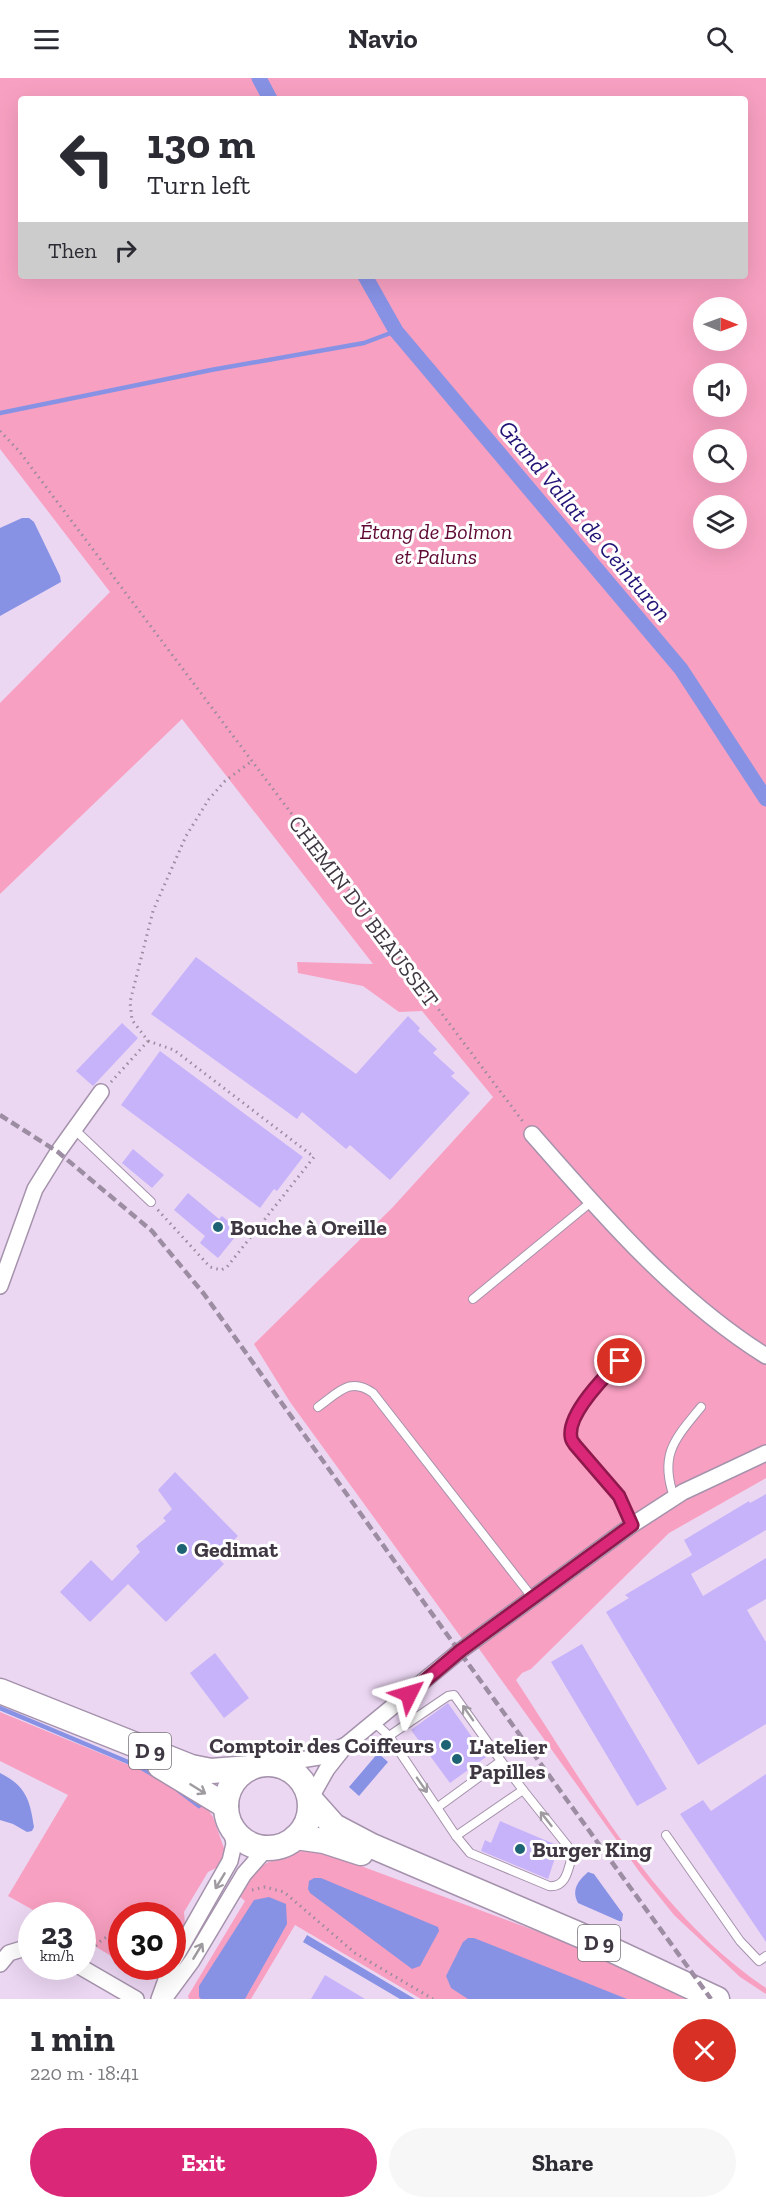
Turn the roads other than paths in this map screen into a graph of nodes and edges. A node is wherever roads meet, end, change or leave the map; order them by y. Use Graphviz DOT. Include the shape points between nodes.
graph roads {
  1 [pos="101,1092"];
  2 [pos="74,1129"];
  3 [pos="532,1134"];
  4 [pos="151,1202"];
  5 [pos="591,1202"];
  6 [pos="0,1286"];
  7 [pos="473,1299"];
  8 [pos="766,1356"];
  9 [pos="620,1361"];
  10 [pos="318,1407"];
  11 [pos="701,1407"];
  12 [pos="766,1453"];
  13 [pos="674,1497"];
  14 [pos="632,1525"];
  15 [pos="532,1597"];
  16 [pos="0,1691"];
  17 [pos="53,1713"];
  18 [pos="375,1722"];
  19 [pos="389,1736"];
  20 [pos="346,1745"];
  21 [pos="501,1761"];
  22 [pos="275,1764"];
  23 [pos="250,1768"];
  24 [pos="523,1790"];
  25 [pos="310,1799"];
  26 [pos="438,1807"];
  27 [pos="229,1816"];
  28 [pos="666,1835"];
  29 [pos="456,1836"];
  30 [pos="296,1837"];
  31 [pos="267,1848"];
  32 [pos="479,1893"];
  33 [pos="186,1940"];
  34 [pos="18,1950"];
  35 [pos="766,1956"];
  36 [pos="0,1964"];
  37 [pos="96,1976"];
  38 [pos="166,1980"];
  39 [pos="136,1999"];
  40 [pos="159,1999"];
  41 [pos="164,1999"];
  42 [pos="717,1999"];
  1 -- 2 [label="street"];
  2 -- 4 [label="lane"];
  2 -- 6 [label="street" via="34,1189"];
  3 -- 5 [label="street"];
  5 -- 7 [label="lane"];
  5 -- 8 [label="street" via="684,1293"];
  9 -- 14 [label="lane" via="594,1388 574,1419 571,1437 619,1496"];
  10 -- 15 [label="lane" via="346,1386 364,1386 373,1393"];
  11 -- 13 [label="lane" via="670,1447 669,1482"];
  12 -- 13 [label="street"];
  13 -- 14 [label="street"];
  14 -- 15 [label="street"];
  15 -- 18 [label="street"];
  16 -- 17 [label="main road, D 9"];
  17 -- 23 [label="main road, D 9" via="191,1767 211,1771"];
  17 -- 27 [label="main road, D 9, one-way" via="165,1768"];
  18 -- 19 [label="lane"];
  18 -- 20 [label="street"];
  21 -- 19 [label="lane, one-way" via="454,1695"];
  19 -- 26 [label="lane, one-way"];
  20 -- 22 [label="street" via="319,1757"];
  20 -- 25 [label="street" via="327,1768"];
  21 -- 24 [label="lane"];
  21 -- 26 [label="lane"];
  22 -- 23 [label="main road"];
  22 -- 25 [label="main road" via="298,1776"];
  23 -- 27 [label="main road" via="240,1775 228,1794"];
  24 -- 29 [label="lane"];
  29 -- 24 [label="lane, one-way" via="475,1855 549,1886 563,1883 572,1856 570,1850"];
  25 -- 30 [label="main road" via="305,1827"];
  25 -- 32 [label="main road, D 9" via="334,1826"];
  26 -- 29 [label="lane"];
  27 -- 31 [label="main road" via="246,1842"];
  27 -- 33 [label="street, one-way" via="234,1844 230,1861"];
  28 -- 35 [label="lane" via="740,1941 759,1961"];
  30 -- 31 [label="main road" via="288,1844"];
  30 -- 32 [label="main road, D 9" via="324,1841"];
  41 -- 31 [label="street, one-way" via="192,1961 244,1874"];
  32 -- 42 [label="main road, D 9"];
  34 -- 36 [label="street" via="9,1953"];
  37 -- 39 [label="street"];
  38 -- 40 [label="street"];
}
